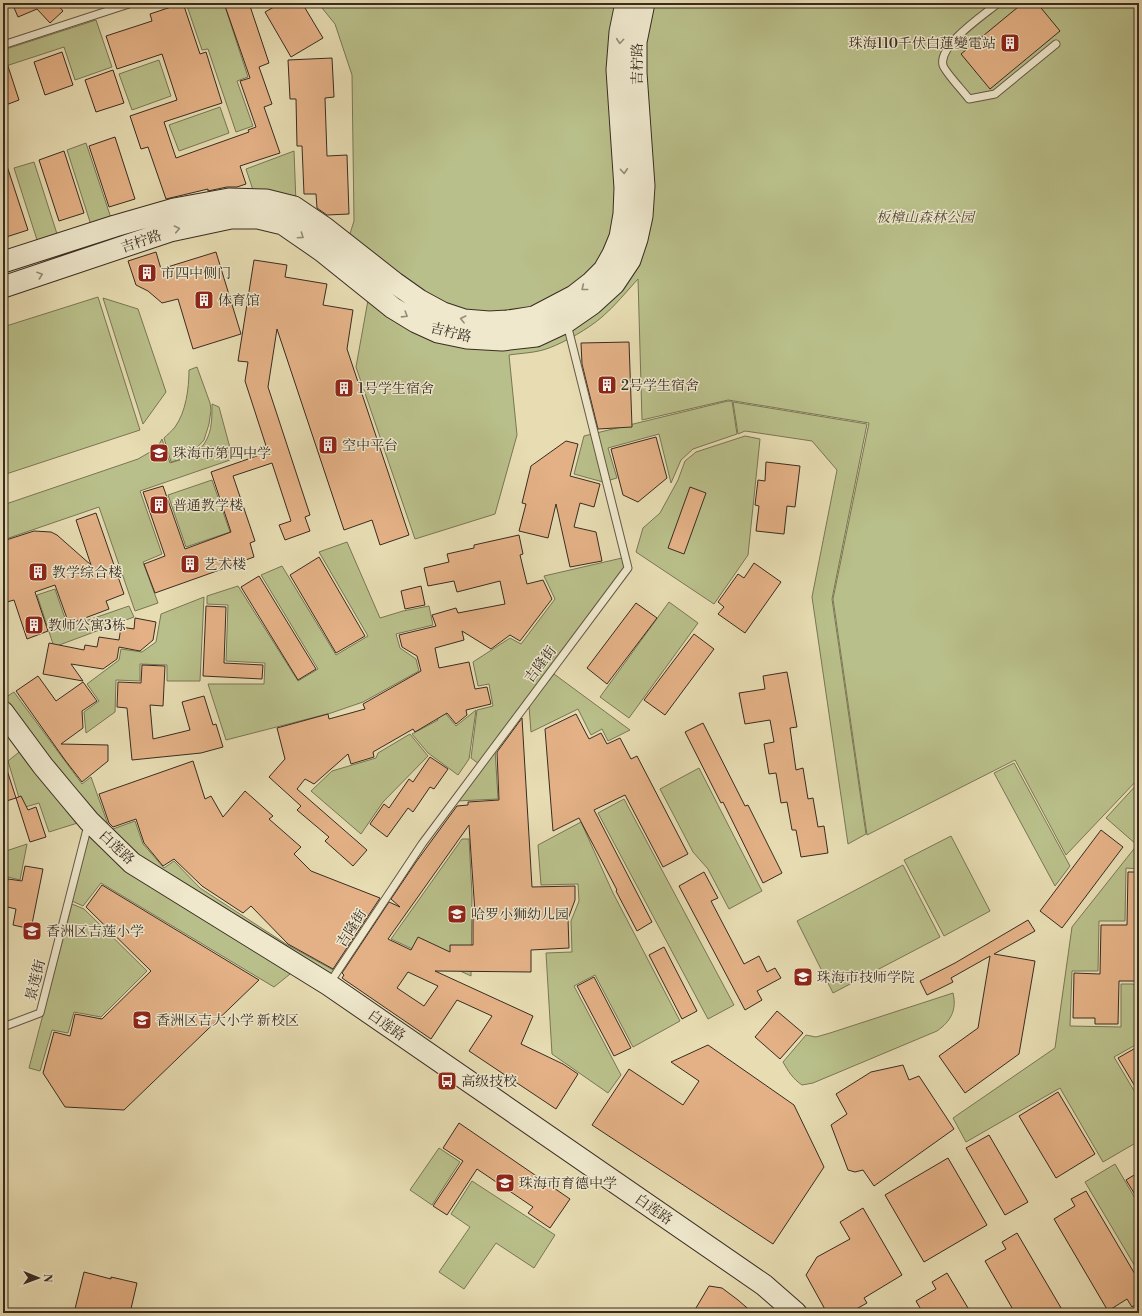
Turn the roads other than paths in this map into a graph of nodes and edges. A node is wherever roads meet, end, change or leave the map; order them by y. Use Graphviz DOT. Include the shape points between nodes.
graph roads {
  1 [pos="132,3"];
  2 [pos="626,3"];
  3 [pos="644,3"];
  4 [pos="998,3"];
  5 [pos="1056,44"];
  6 [pos="3,45"];
  7 [pos="3,262"];
  8 [pos="3,287"];
  9 [pos="566,322"];
  10 [pos="3,712"];
  11 [pos="89,821"];
  12 [pos="329,985"];
  13 [pos="3,1027"];
  14 [pos="796,1313"];
  1 -- 6 [label="lane"];
  2 -- 7 [label="main road, 吉柠路, one-way" via="620,32 617,70 625,188 620,237 604,270 592,282 574,296 534,317 489,322 464,320 444,313 419,300 294,207 266,200 229,199 174,209"];
  3 -- 9 [label="main road, 吉柠路" via="636,42 644,186 637,239 630,260 614,284 592,304"];
  4 -- 5 [label="lane" via="952,41 943,55 943,66 969,99 995,94"];
  8 -- 9 [label="main road, 吉柠路, one-way" via="170,231 231,218 258,218 283,224 322,251 393,308 438,332 467,338 502,340 536,336"];
  9 -- 12 [label="lane, 吉隆街" via="628,568 422,844"];
  10 -- 11 [label="main road, 白莲路" via="43,766"];
  11 -- 12 [label="main road, 白莲路" via="132,863"];
  11 -- 13 [label="lane, 景莲街" via="40,1013"];
  12 -- 14 [label="main road, 白莲路" via="764,1285"];
}
